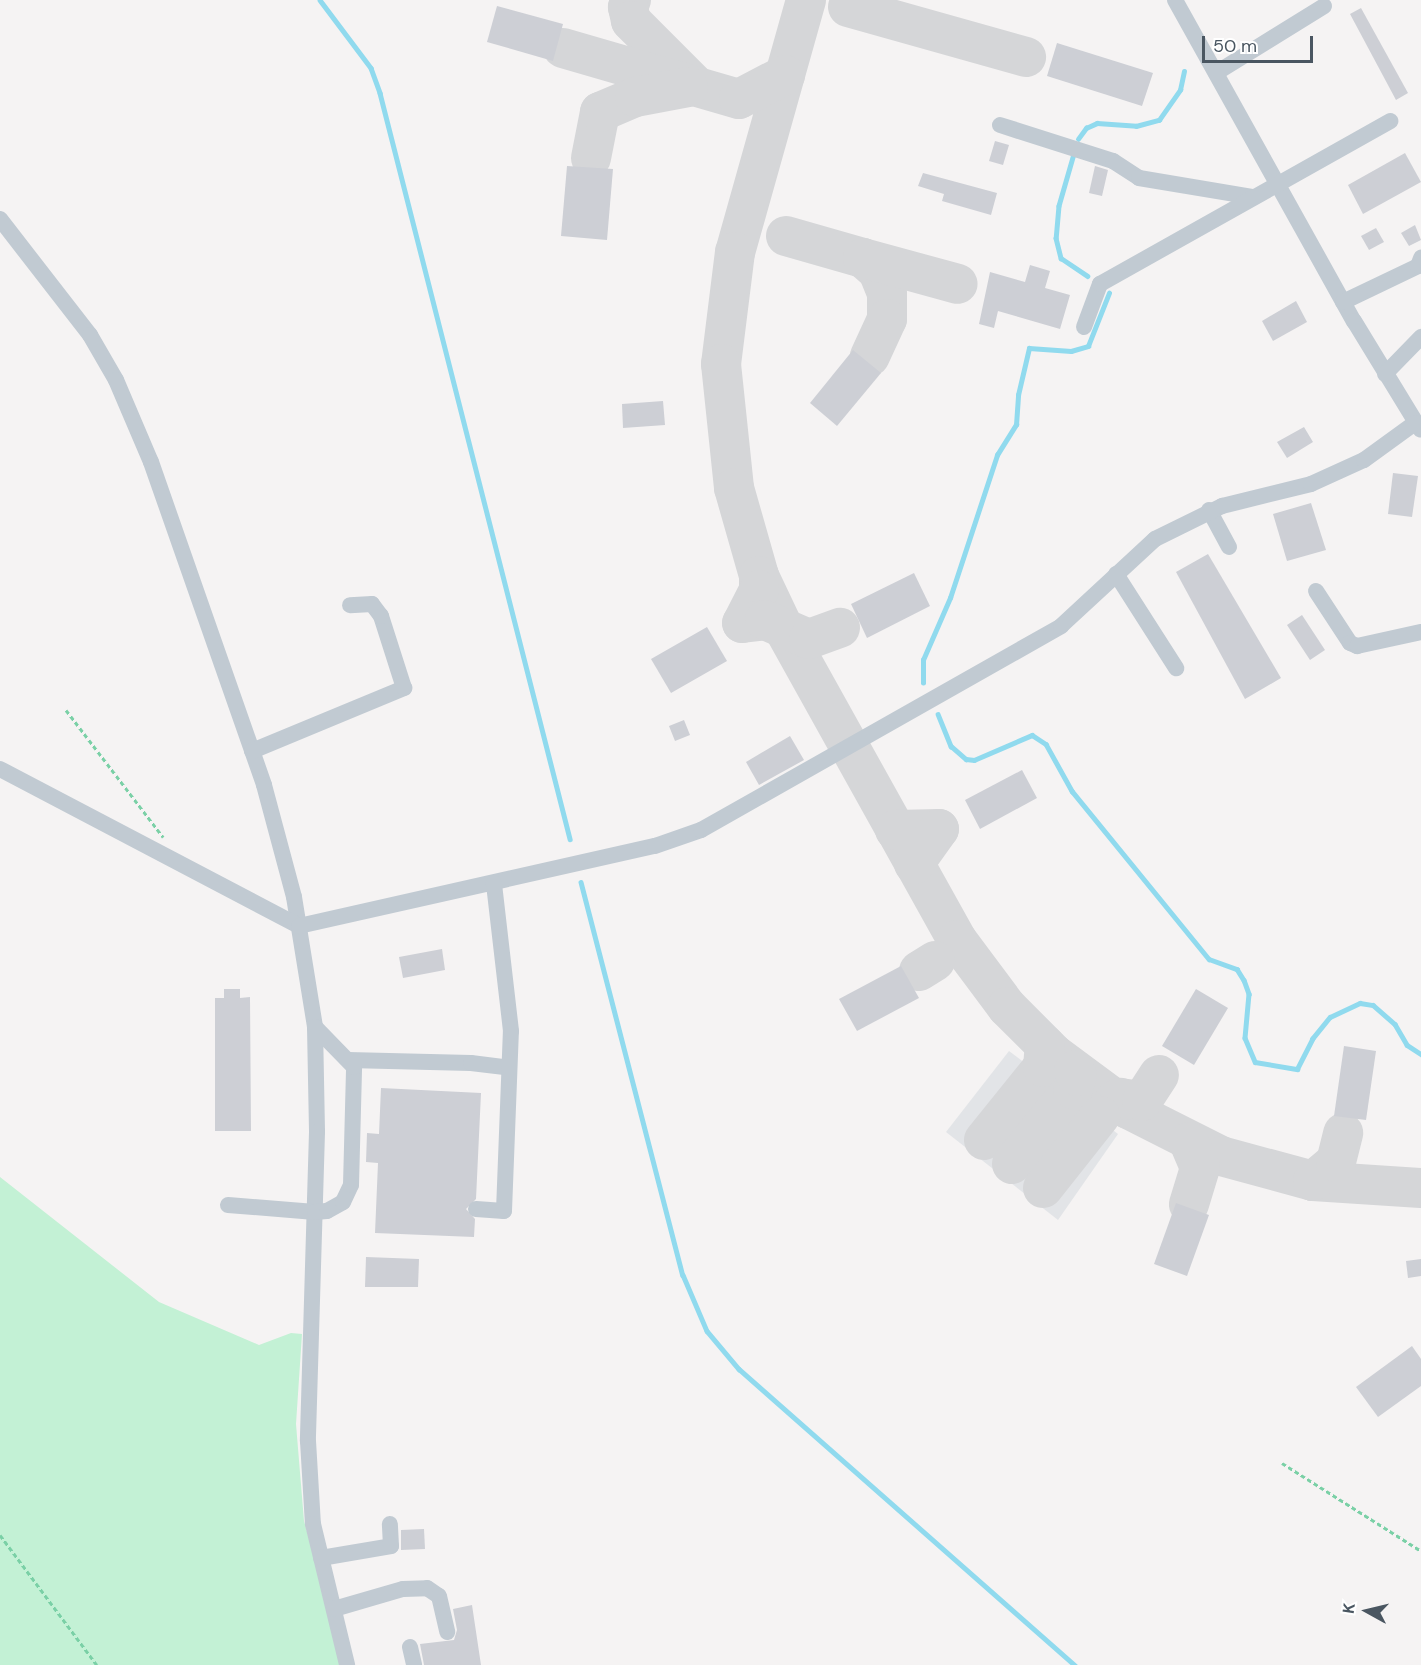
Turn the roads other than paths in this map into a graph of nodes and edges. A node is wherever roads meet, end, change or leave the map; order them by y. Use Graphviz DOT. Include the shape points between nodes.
graph roads {
  1 [pos="1175,0"];
  2 [pos="1324,6"];
  3 [pos="1216,73"];
  4 [pos="1390,121"];
  5 [pos="1000,125"];
  6 [pos="1278,182"];
  7 [pos="1253,196"];
  8 [pos="0,219"];
  9 [pos="1421,258"];
  10 [pos="1343,302"];
  11 [pos="1084,327"];
  12 [pos="1421,337"];
  13 [pos="1385,374"];
  14 [pos="1418,426"];
  15 [pos="1209,510"];
  16 [pos="1229,547"];
  17 [pos="1116,574"];
  18 [pos="1316,591"];
  19 [pos="350,605"];
  20 [pos="1421,632"];
  21 [pos="1176,668"];
  22 [pos="252,751"];
  23 [pos="0,769"];
  24 [pos="494,883"];
  25 [pos="299,926"];
  26 [pos="315,1027"];
  27 [pos="348,1060"];
  28 [pos="509,1068"];
  29 [pos="228,1204"];
  30 [pos="476,1209"];
  31 [pos="315,1212"];
  32 [pos="390,1524"];
  33 [pos="321,1558"];
  34 [pos="334,1610"];
  35 [pos="447,1632"];
  36 [pos="410,1647"];
  37 [pos="347,1665"];
  38 [pos="414,1665"];
  1 -- 3 [label="lane"];
  2 -- 3 [label="lane"];
  3 -- 6 [label="lane"];
  4 -- 6 [label="lane"];
  5 -- 7 [label="lane" via="1113,161 1139,178"];
  6 -- 7 [label="lane"];
  6 -- 10 [label="lane"];
  7 -- 11 [label="lane" via="1100,284"];
  8 -- 22 [label="lane" via="90,335 116,380 151,462"];
  9 -- 10 [label="lane" via="1418,266"];
  10 -- 13 [label="lane"];
  12 -- 13 [label="lane"];
  13 -- 14 [label="lane"];
  14 -- 15 [label="lane" via="1364,460 1311,484"];
  15 -- 16 [label="lane"];
  15 -- 17 [label="lane" via="1155,539"];
  17 -- 21 [label="lane"];
  17 -- 24 [label="lane" via="1061,626 701,830 656,846"];
  18 -- 20 [label="lane" via="1350,643 1357,646"];
  19 -- 22 [label="lane" via="372,604 381,616 404,688"];
  22 -- 25 [label="lane"];
  23 -- 25 [label="lane" via="180,860"];
  24 -- 25 [label="lane"];
  24 -- 28 [label="lane" via="511,1031"];
  25 -- 26 [label="lane"];
  26 -- 27 [label="lane"];
  26 -- 31 [label="lane"];
  27 -- 28 [label="lane" via="471,1063"];
  27 -- 31 [label="lane" via="354,1067 351,1185 343,1202 327,1211"];
  28 -- 30 [label="lane" via="504,1211"];
  29 -- 31 [label="lane"];
  31 -- 33 [label="lane" via="308,1441 313,1524"];
  32 -- 33 [label="lane" via="391,1546"];
  33 -- 34 [label="lane"];
  34 -- 35 [label="lane" via="403,1589 427,1588 440,1596"];
  34 -- 37 [label="lane"];
  36 -- 38 [label="lane"];
}
